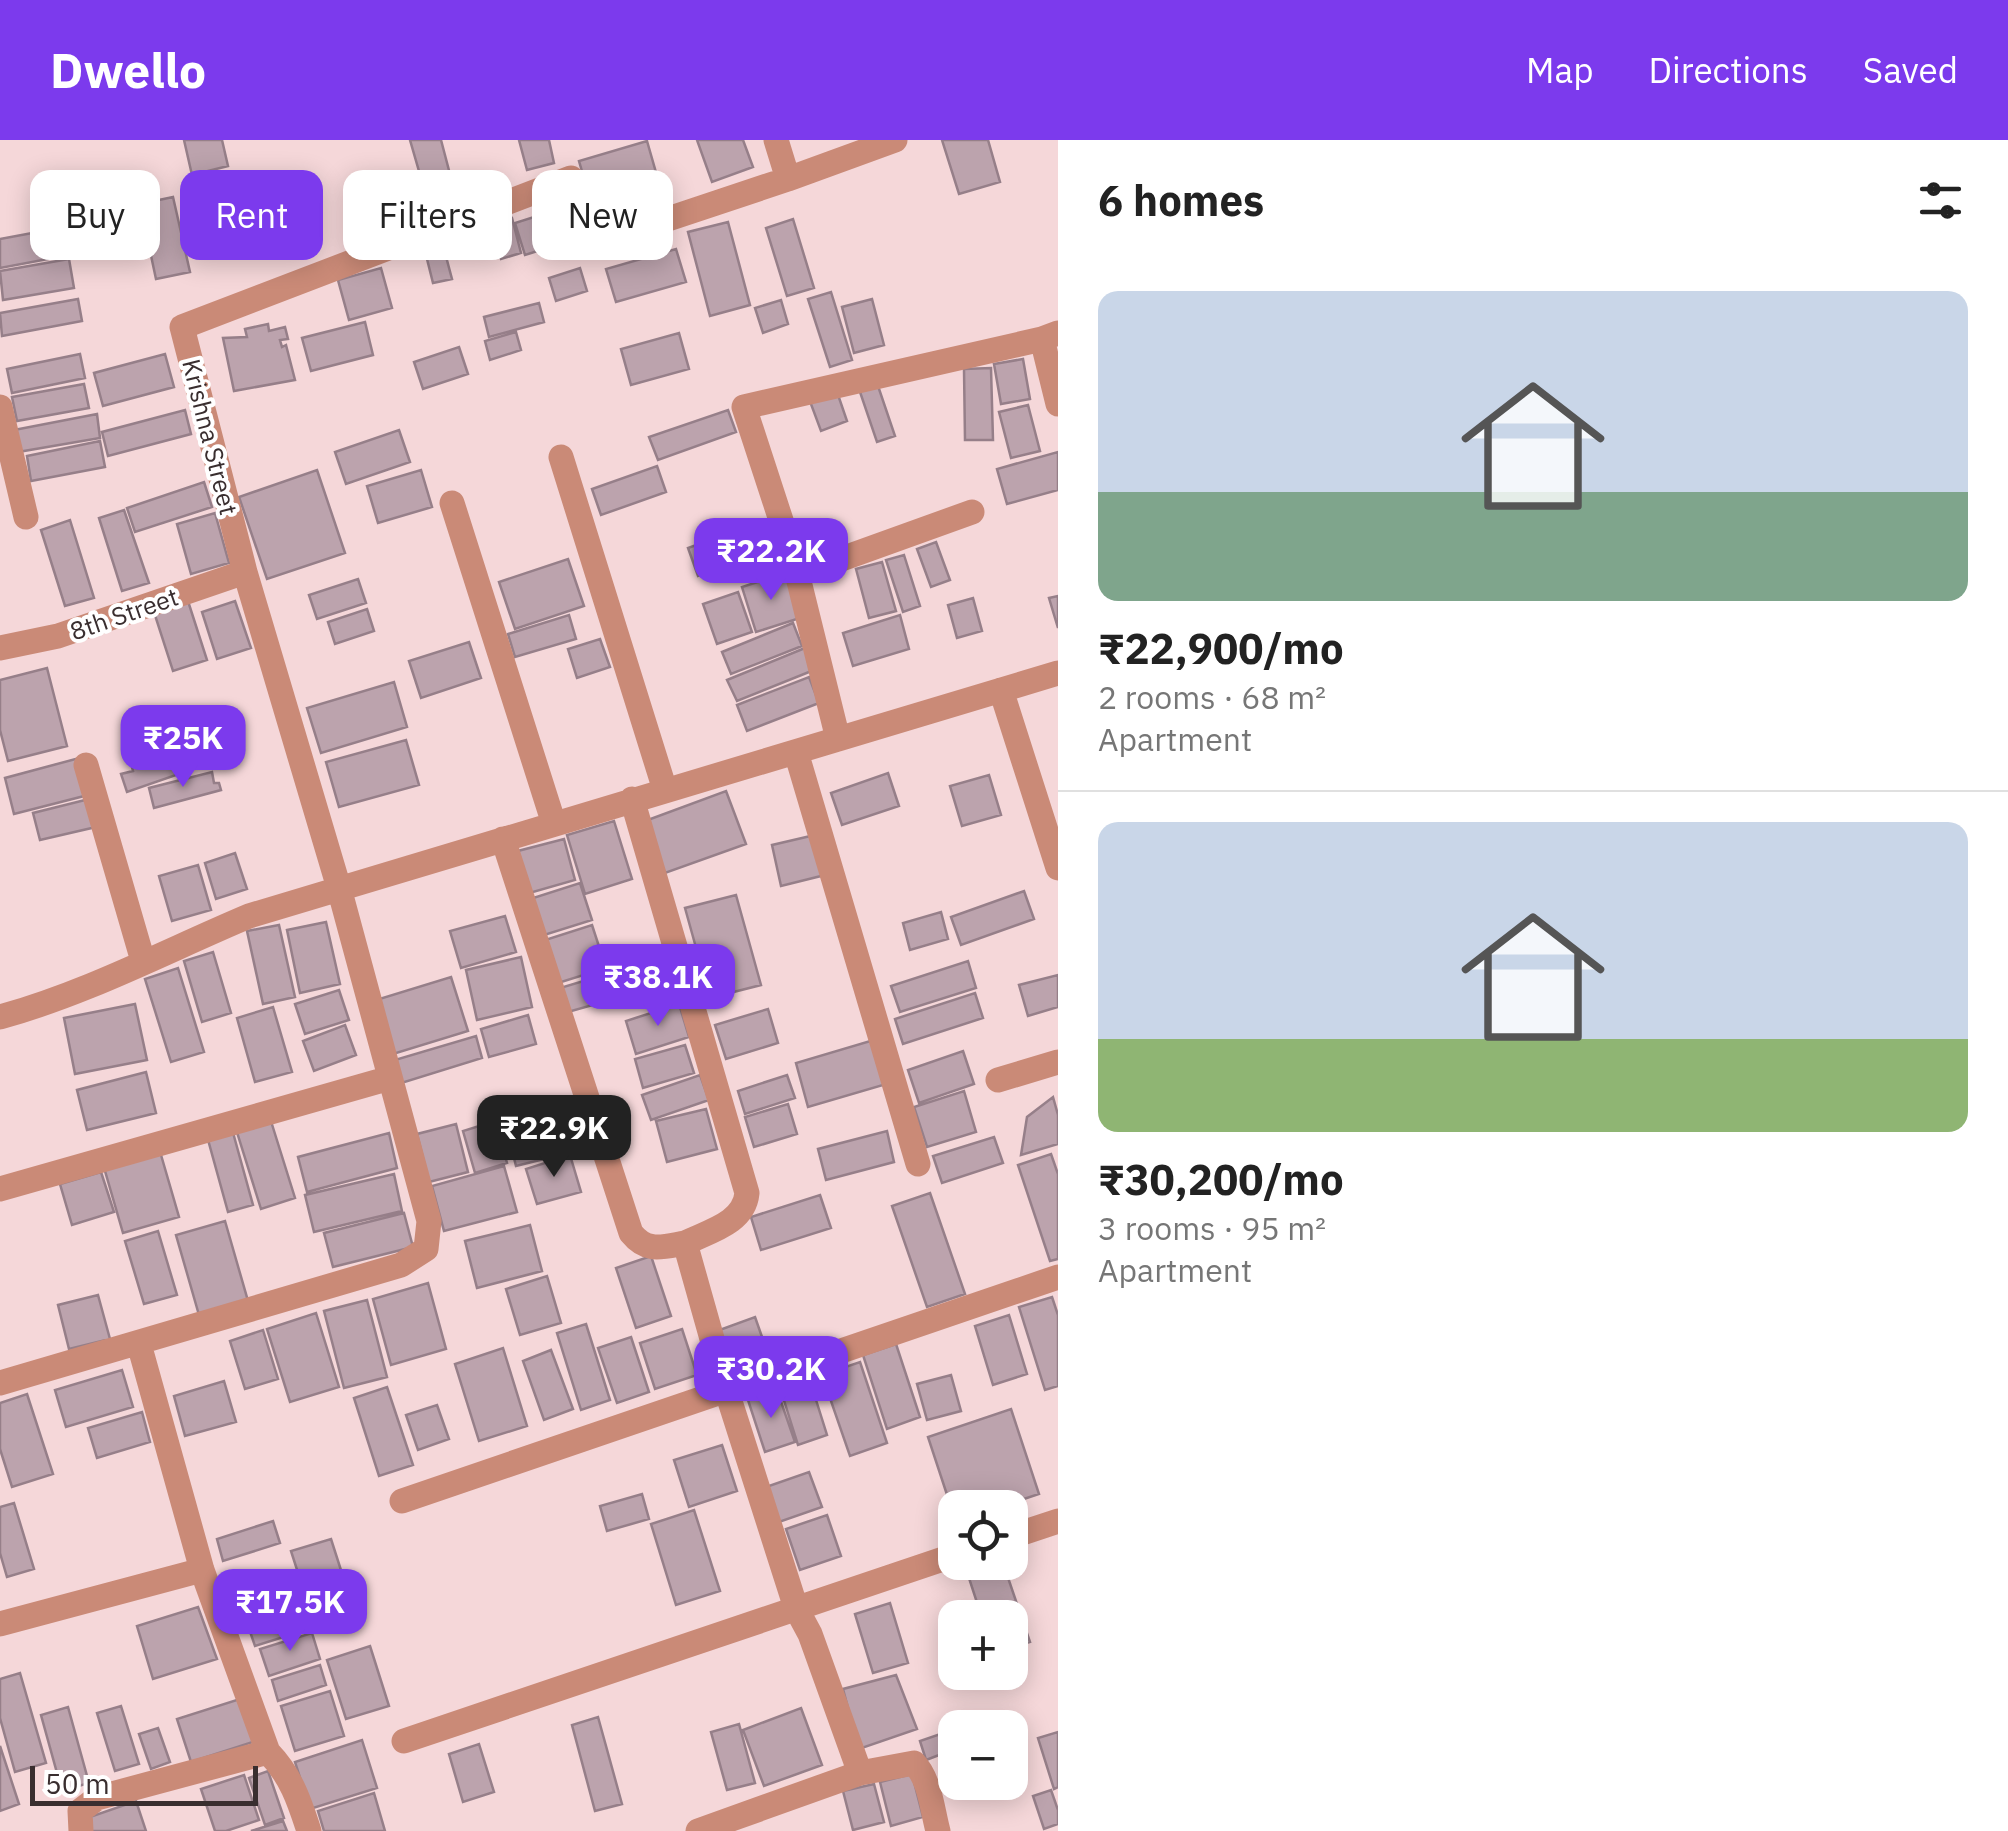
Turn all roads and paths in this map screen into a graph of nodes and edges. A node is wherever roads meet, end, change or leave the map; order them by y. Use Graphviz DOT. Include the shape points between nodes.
graph roads {
  1 [pos="776,140"];
  2 [pos="895,140"];
  3 [pos="788,179"];
  4 [pos="1050,336"];
  5 [pos="1058,404"];
  6 [pos="0,407"];
  7 [pos="561,458"];
  8 [pos="452,503"];
  9 [pos="972,512"];
  10 [pos="26,516"];
  11 [pos="245,572"];
  12 [pos="797,574"];
  13 [pos="0,648"];
  14 [pos="1058,673"];
  15 [pos="1002,690"];
  16 [pos="838,739"];
  17 [pos="796,752"];
  18 [pos="86,764"];
  19 [pos="666,790"];
  20 [pos="632,800"];
  21 [pos="554,824"];
  22 [pos="503,839"];
  23 [pos="1058,868"];
  24 [pos="340,888"];
  25 [pos="143,961"];
  26 [pos="0,1017"];
  27 [pos="1058,1062"];
  28 [pos="390,1078"];
  29 [pos="998,1080"];
  30 [pos="918,1164"];
  31 [pos="0,1189"];
  32 [pos="685,1243"];
  33 [pos="1058,1278"];
  34 [pos="138,1344"];
  35 [pos="0,1383"];
  36 [pos="727,1392"];
  37 [pos="402,1501"];
  38 [pos="1058,1521"];
  39 [pos="1028,1531"];
  40 [pos="938,1561"];
  41 [pos="202,1570"];
  42 [pos="796,1608"];
  43 [pos="0,1624"];
  44 [pos="404,1741"];
  45 [pos="268,1752"];
  46 [pos="860,1773"];
  47 [pos="81,1831"];
  48 [pos="309,1831"];
  49 [pos="698,1831"];
  50 [pos="938,1831"];
  1 -- 3 [label="street"];
  2 -- 3 [label="street"];
  3 -- 11 [label="street, Krishna Street" via="593,244 571,178 182,326"];
  4 -- 5 [label="street"];
  4 -- 12 [label="street" via="744,407"];
  6 -- 10 [label="street"];
  7 -- 19 [label="street"];
  8 -- 21 [label="street"];
  9 -- 12 [label="street"];
  11 -- 13 [label="street, 8th Street" via="58,636"];
  11 -- 24 [label="street, Krishna Street"];
  12 -- 16 [label="street"];
  14 -- 15 [label="street"];
  15 -- 16 [label="street"];
  15 -- 23 [label="street"];
  16 -- 17 [label="street"];
  17 -- 19 [label="street"];
  17 -- 30 [label="street"];
  18 -- 25 [label="street"];
  19 -- 20 [label="street"];
  20 -- 21 [label="street"];
  20 -- 32 [label="street" via="747,1192 738,1217"];
  21 -- 22 [label="street"];
  22 -- 24 [label="street"];
  22 -- 32 [label="street" via="631,1233 654,1249"];
  24 -- 25 [label="street" via="249,916"];
  24 -- 28 [label="street, Krishna Street"];
  25 -- 26 [label="street"];
  27 -- 29 [label="street"];
  28 -- 31 [label="street"];
  28 -- 34 [label="street, Krishna Street" via="430,1221 426,1249 401,1265"];
  32 -- 36 [label="street"];
  33 -- 36 [label="street"];
  34 -- 35 [label="street"];
  34 -- 41 [label="street"];
  36 -- 37 [label="street"];
  36 -- 42 [label="street"];
  38 -- 39 [label="street"];
  40 -- 42 [label="street"];
  41 -- 43 [label="street"];
  41 -- 45 [label="street"];
  42 -- 44 [label="street"];
  42 -- 46 [label="street"];
  45 -- 47 [label="street" via="97,1798 80,1811"];
  45 -- 48 [label="street" via="294,1786"];
  46 -- 49 [label="street"];
  46 -- 50 [label="street" via="914,1763"];
}
